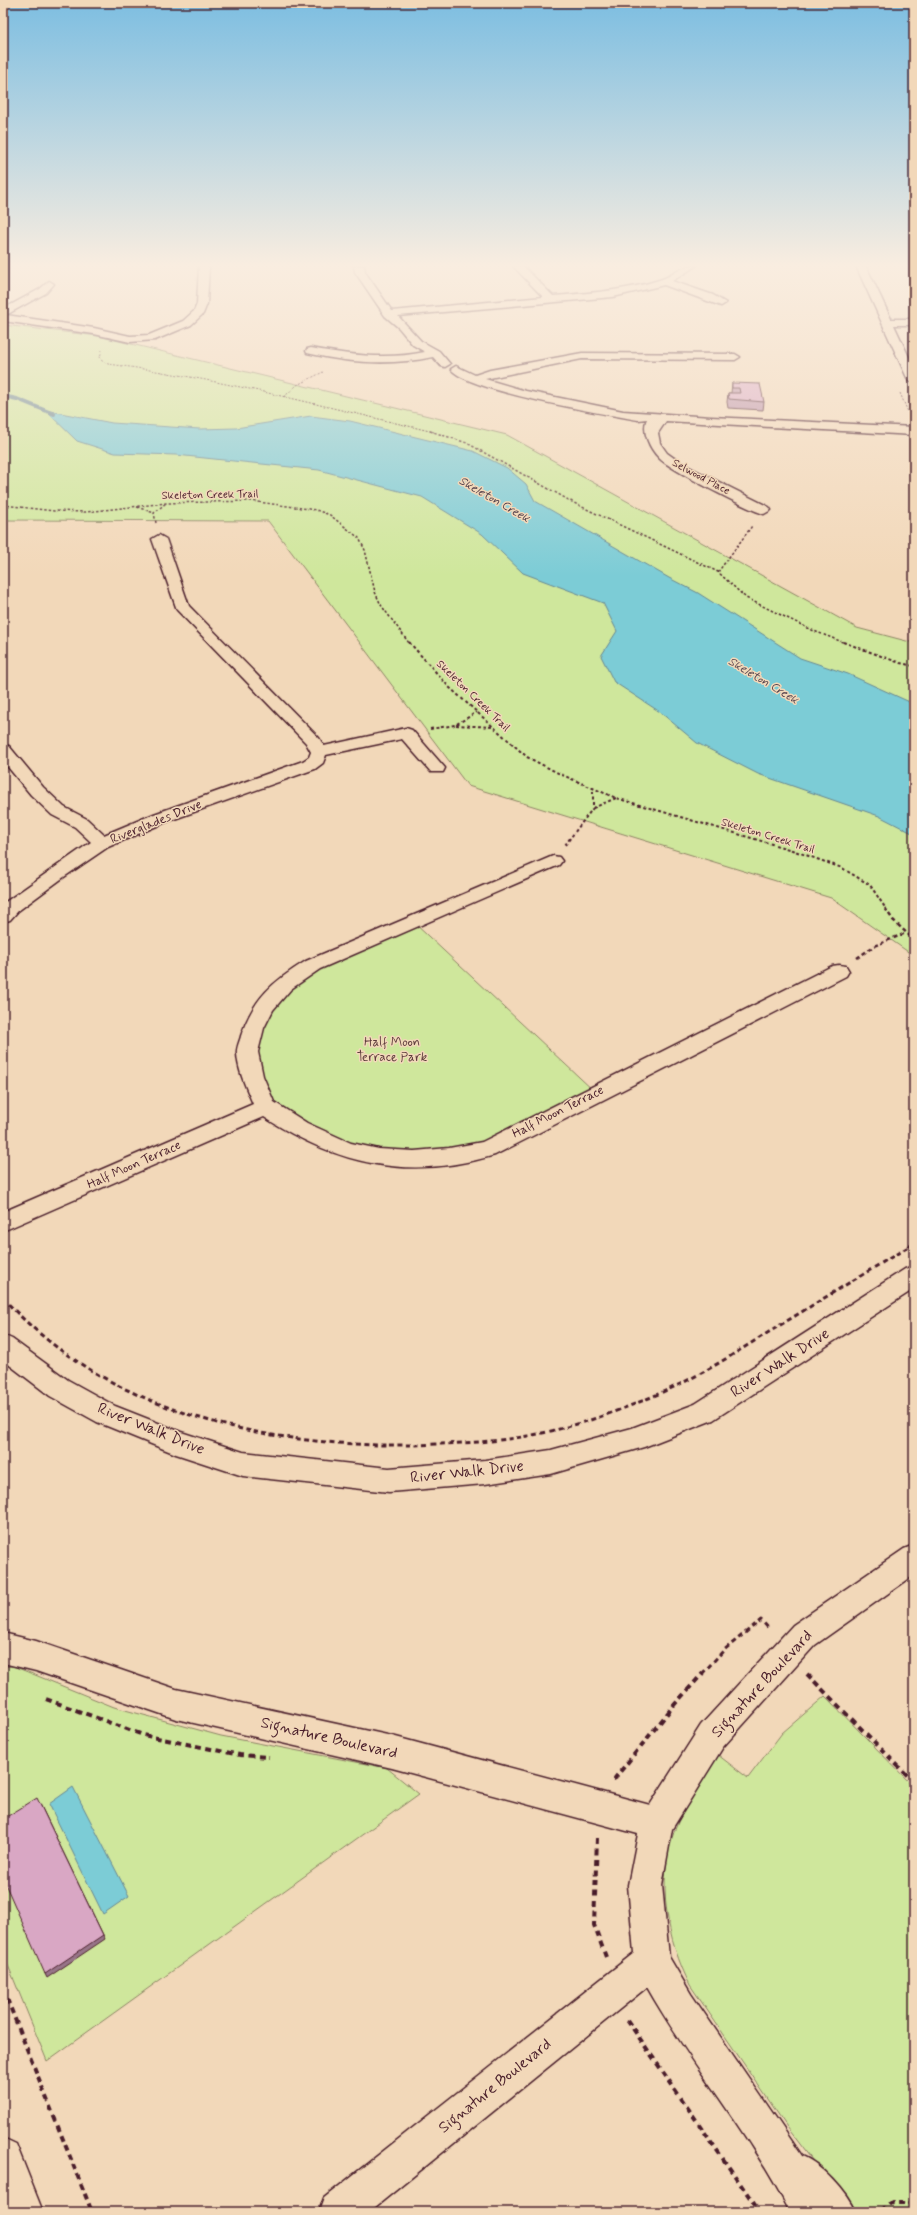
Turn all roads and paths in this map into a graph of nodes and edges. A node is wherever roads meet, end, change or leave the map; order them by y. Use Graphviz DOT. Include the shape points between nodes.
graph roads {
  1 [pos="149,369"];
  2 [pos="327,369"];
  3 [pos="457,369"];
  4 [pos="516,369"];
  5 [pos="909,369"];
  6 [pos="480,378"];
  7 [pos="914,380"];
  8 [pos="284,397"];
  9 [pos="657,422"];
  10 [pos="914,431"];
  11 [pos="166,503"];
  12 [pos="3,505"];
  13 [pos="137,506"];
  14 [pos="764,510"];
  15 [pos="154,513"];
  16 [pos="159,538"];
  17 [pos="718,572"];
  18 [pos="914,666"];
  19 [pos="478,712"];
  20 [pos="455,725"];
  21 [pos="493,727"];
  22 [pos="406,733"];
  23 [pos="3,750"];
  24 [pos="319,752"];
  25 [pos="437,768"];
  26 [pos="593,789"];
  27 [pos="616,798"];
  28 [pos="593,808"];
  29 [pos="102,844"];
  30 [pos="553,861"];
  31 [pos="3,916"];
  32 [pos="906,933"];
  33 [pos="914,940"];
  34 [pos="840,971"];
  35 [pos="265,1107"];
  36 [pos="3,1222"];
  37 [pos="914,1243"];
  38 [pos="914,1276"];
  39 [pos="3,1298"];
  40 [pos="3,1346"];
  41 [pos="914,1558"];
  42 [pos="3,1648"];
  43 [pos="787,1653"];
  44 [pos="914,1782"];
  45 [pos="612,1811"];
  46 [pos="657,1823"];
  47 [pos="652,1960"];
  48 [pos="3,1989"];
  49 [pos="616,1990"];
  50 [pos="3,2157"];
  51 [pos="784,2160"];
  52 [pos="914,2202"];
  53 [pos="24,2212"];
  54 [pos="92,2212"];
  55 [pos="338,2212"];
  56 [pos="757,2212"];
  57 [pos="811,2212"];
  58 [pos="837,2212"];
  59 [pos="881,2212"];
  1 -- 8 [label="path" via="255,389"];
  2 -- 8 [label="path" via="298,385"];
  3 -- 6 [label="street"];
  4 -- 6 [label="street"];
  5 -- 7 [label="street"];
  6 -- 9 [label="street" via="504,388 548,400"];
  8 -- 17 [label="path" via="437,433 467,443 574,503"];
  9 -- 10 [label="street" via="710,421"];
  9 -- 14 [label="street, Selwood Place" via="652,438 656,447 669,461"];
  11 -- 13 [label="path, Skeleton Creek Trail"];
  11 -- 15 [label="path"];
  11 -- 19 [label="path, Skeleton Creek Trail" via="252,501 287,505 330,515 359,538 365,550 380,605 400,632 449,687"];
  12 -- 13 [label="path, Skeleton Creek Trail" via="86,512"];
  13 -- 15 [label="path"];
  14 -- 17 [label="path"];
  15 -- 16 [label="path"];
  16 -- 24 [label="street" via="182,607 313,741"];
  17 -- 18 [label="path" via="746,598 814,631"];
  19 -- 20 [label="path"];
  19 -- 21 [label="path, Skeleton Creek Trail"];
  20 -- 21 [label="path"];
  20 -- 22 [label="path"];
  21 -- 26 [label="path, Skeleton Creek Trail" via="527,757"];
  22 -- 24 [label="street"];
  22 -- 25 [label="street"];
  23 -- 29 [label="street" via="37,791 58,811 81,823"];
  24 -- 29 [label="street, Riverglades Drive" via="317,759 309,765 160,818"];
  26 -- 27 [label="path, Skeleton Creek Trail"];
  26 -- 28 [label="path"];
  27 -- 28 [label="path"];
  27 -- 32 [label="path, Skeleton Creek Trail" via="792,850 842,868 870,885 893,920"];
  28 -- 30 [label="path"];
  29 -- 31 [label="street, Riverglades Drive" via="51,877"];
  30 -- 35 [label="street" via="313,965 284,984 264,1008 254,1028 247,1052 252,1076"];
  32 -- 33 [label="path, Skeleton Creek Trail"];
  32 -- 34 [label="path" via="874,946"];
  34 -- 35 [label="street, Half Moon Terrace" via="487,1149 414,1159 379,1157 346,1150 299,1129"];
  35 -- 36 [label="street, Half Moon Terrace"];
  37 -- 39 [label="path" via="708,1370 665,1391 545,1432 462,1444 328,1444 280,1437 210,1421 168,1407 108,1380 54,1347 28,1325"];
  38 -- 40 [label="street, River Walk Drive" via="704,1412 634,1439 551,1462 485,1472 389,1480 243,1464 176,1442 106,1414 59,1388"];
  41 -- 43 [label="street, Signature Boulevard" via="804,1635"];
  42 -- 45 [label="street, Signature Boulevard" via="36,1656 176,1704 392,1752"];
  43 -- 44 [label="path"];
  43 -- 45 [label="path" via="761,1620 724,1650 675,1704 615,1778 617,1788"];
  43 -- 46 [label="street, Signature Boulevard" via="712,1736"];
  45 -- 46 [label="street, Signature Boulevard"];
  45 -- 49 [label="path" via="597,1837 594,1925"];
  46 -- 47 [label="street, Signature Boulevard" via="645,1885"];
  47 -- 49 [label="street, Signature Boulevard"];
  47 -- 51 [label="street, Signature Boulevard" via="678,2007"];
  48 -- 54 [label="path"];
  49 -- 55 [label="street, Signature Boulevard"];
  49 -- 56 [label="path" via="628,2023 757,2208"];
  50 -- 53 [label="street"];
  51 -- 57 [label="street, Signature Boulevard"];
  51 -- 58 [label="street, Signature Boulevard"];
  52 -- 59 [label="path" via="892,2202"];
}
